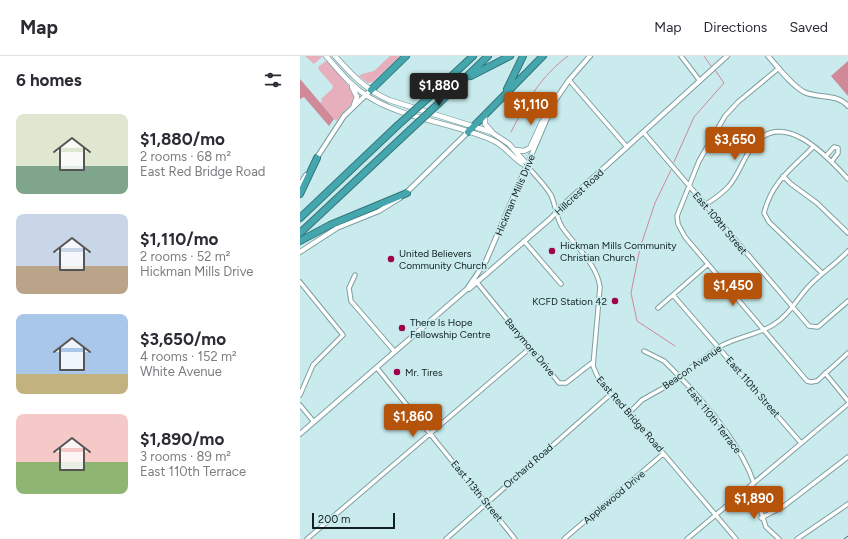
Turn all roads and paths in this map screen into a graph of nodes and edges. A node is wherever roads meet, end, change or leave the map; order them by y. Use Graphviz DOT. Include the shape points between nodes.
graph roads {
  1 [pos="326,56"];
  2 [pos="332,56"];
  3 [pos="406,56"];
  4 [pos="473,56"];
  5 [pos="488,56"];
  6 [pos="523,56"];
  7 [pos="543,56"];
  8 [pos="590,56"];
  9 [pos="681,56"];
  10 [pos="727,56"];
  11 [pos="768,56"];
  12 [pos="508,57"];
  13 [pos="338,59"];
  14 [pos="779,68"];
  15 [pos="344,76"];
  16 [pos="463,80"];
  17 [pos="569,80"];
  18 [pos="700,81"];
  19 [pos="371,90"];
  20 [pos="365,95"];
  21 [pos="503,95"];
  22 [pos="354,105"];
  23 [pos="848,106"];
  24 [pos="551,110"];
  25 [pos="484,114"];
  26 [pos="473,126"];
  27 [pos="468,132"];
  28 [pos="644,133"];
  29 [pos="495,134"];
  30 [pos="813,147"];
  31 [pos="514,148"];
  32 [pos="627,148"];
  33 [pos="826,156"];
  34 [pos="317,158"];
  35 [pos="832,161"];
  36 [pos="527,166"];
  37 [pos="783,176"];
  38 [pos="848,179"];
  39 [pos="300,185"];
  40 [pos="689,186"];
  41 [pos="407,193"];
  42 [pos="300,194"];
  43 [pos="705,205"];
  44 [pos="556,213"];
  45 [pos="300,218"];
  46 [pos="300,233"];
  47 [pos="848,233"];
  48 [pos="300,241"];
  49 [pos="524,241"];
  50 [pos="848,251"];
  51 [pos="300,252"];
  52 [pos="707,265"];
  53 [pos="822,273"];
  54 [pos="355,275"];
  55 [pos="475,281"];
  56 [pos="300,282"];
  57 [pos="561,284"];
  58 [pos="673,295"];
  59 [pos="848,301"];
  60 [pos="658,308"];
  61 [pos="793,308"];
  62 [pos="763,330"];
  63 [pos="719,347"];
  64 [pos="530,348"];
  65 [pos="644,351"];
  66 [pos="396,352"];
  67 [pos="848,353"];
  68 [pos="593,362"];
  69 [pos="377,368"];
  70 [pos="825,373"];
  71 [pos="679,376"];
  72 [pos="611,394"];
  73 [pos="300,395"];
  74 [pos="848,402"];
  75 [pos="300,405"];
  76 [pos="629,413"];
  77 [pos="314,422"];
  78 [pos="430,433"];
  79 [pos="300,434"];
  80 [pos="802,443"];
  81 [pos="664,454"];
  82 [pos="848,457"];
  83 [pos="753,483"];
  84 [pos="486,503"];
  85 [pos="848,504"];
  86 [pos="716,514"];
  87 [pos="762,518"];
  88 [pos="307,539"];
  89 [pos="446,539"];
  90 [pos="515,539"];
  91 [pos="564,539"];
  92 [pos="687,539"];
  93 [pos="736,539"];
  94 [pos="779,539"];
  95 [pos="797,539"];
  1 -- 15 [label="main road, East Red Bridge Road"];
  2 -- 13 [label="main road, East Red Bridge Road"];
  3 -- 19 [label="highway"];
  4 -- 45 [label="highway, bridge"];
  5 -- 16 [label="highway"];
  6 -- 21 [label="highway"];
  7 -- 21 [label="highway"];
  8 -- 17 [label="street, Hickman Mills Drive"];
  9 -- 18 [label="street"];
  10 -- 18 [label="street, Hillcrest Road"];
  11 -- 14 [label="street"];
  12 -- 16 [label="highway"];
  13 -- 19 [label="main road, East Red Bridge Road" via="356,79"];
  14 -- 23 [label="street" via="805,92 815,96 838,98"];
  14 -- 40 [label="street" via="725,116 699,161"];
  15 -- 20 [label="main road, East Red Bridge Road"];
  15 -- 22 [label="main road" via="356,93 357,101"];
  16 -- 46 [label="highway, bridge"];
  17 -- 24 [label="street, Hickman Mills Drive"];
  17 -- 32 [label="street"];
  18 -- 28 [label="street, Hillcrest Road"];
  19 -- 20 [label="street"];
  19 -- 26 [label="main road, East Red Bridge Road" via="389,100"];
  20 -- 22 [label="street"];
  20 -- 27 [label="main road, East Red Bridge Road" via="389,108"];
  21 -- 25 [label="highway"];
  22 -- 34 [label="street"];
  24 -- 31 [label="main road" via="542,122 530,148 524,151"];
  24 -- 36 [label="street, Hickman Mills Drive"];
  25 -- 26 [label="highway"];
  25 -- 29 [label="main road" via="485,124"];
  26 -- 27 [label="highway"];
  26 -- 29 [label="main road, East Red Bridge Road"];
  27 -- 36 [label="main road, East Red Bridge Road" via="502,146 521,164"];
  27 -- 41 [label="street"];
  28 -- 32 [label="street, Hillcrest Road"];
  28 -- 40 [label="street, East 109th Street"];
  29 -- 31 [label="main road, East Red Bridge Road"];
  30 -- 33 [label="street"];
  30 -- 37 [label="street"];
  30 -- 43 [label="street" via="794,134 783,130 773,131 758,140 729,186"];
  31 -- 36 [label="main road, East Red Bridge Road"];
  32 -- 44 [label="street, Hillcrest Road"];
  33 -- 35 [label="street"];
  33 -- 35 [label="street" via="834,147 838,148 838,153"];
  34 -- 39 [label="street"];
  34 -- 42 [label="highway"];
  35 -- 38 [label="street"];
  36 -- 44 [label="street, East Red Bridge Road" via="550,194"];
  36 -- 55 [label="street, Hickman Mills Drive"];
  37 -- 47 [label="street" via="817,203"];
  37 -- 53 [label="street" via="770,195 765,217"];
  40 -- 43 [label="street, East 109th Street"];
  40 -- 52 [label="street" via="678,211 678,218 681,231"];
  41 -- 48 [label="highway" via="330,225"];
  41 -- 51 [label="street" via="379,211 322,237"];
  43 -- 61 [label="street, East 109th Street"];
  44 -- 49 [label="street, Hillcrest Road"];
  44 -- 68 [label="street, East Red Bridge Road" via="562,228 587,259 599,280"];
  49 -- 55 [label="street, Hillcrest Road"];
  49 -- 57 [label="street"];
  50 -- 53 [label="street, Beacon Avenue"];
  52 -- 58 [label="street"];
  52 -- 62 [label="street"];
  53 -- 61 [label="street, Beacon Avenue"];
  54 -- 66 [label="street" via="349,288 351,301"];
  55 -- 64 [label="street, Barrymore Drive"];
  55 -- 66 [label="street, Hillcrest Road"];
  56 -- 73 [label="street" via="343,335 313,365"];
  58 -- 60 [label="street"];
  58 -- 63 [label="street, East 110th Street"];
  59 -- 61 [label="street, East 109th Street" via="814,328"];
  61 -- 62 [label="street, Beacon Avenue"];
  62 -- 63 [label="street, Beacon Avenue"];
  62 -- 70 [label="street" via="809,382 815,382"];
  63 -- 71 [label="street, Beacon Avenue"];
  63 -- 80 [label="street, East 110th Street"];
  64 -- 68 [label="street, Barrymore Drive" via="559,383 566,384"];
  64 -- 78 [label="street"];
  65 -- 71 [label="street, East 110th Terrace" via="664,361"];
  66 -- 69 [label="street"];
  67 -- 70 [label="street"];
  68 -- 72 [label="street, East Red Bridge Road" via="597,379"];
  69 -- 77 [label="street"];
  69 -- 78 [label="street, East 113th Street"];
  70 -- 74 [label="street"];
  71 -- 76 [label="street, Beacon Avenue" via="642,400"];
  71 -- 83 [label="street, East 110th Terrace" via="734,444 745,462"];
  72 -- 76 [label="street, East Red Bridge Road"];
  72 -- 84 [label="street, Orchard Road"];
  74 -- 80 [label="street"];
  75 -- 77 [label="street"];
  76 -- 81 [label="street, East Red Bridge Road"];
  77 -- 79 [label="street"];
  78 -- 84 [label="street, East 113th Street"];
  78 -- 88 [label="street"];
  80 -- 83 [label="street"];
  81 -- 86 [label="street, East Red Bridge Road"];
  81 -- 91 [label="street, Applewood Drive"];
  82 -- 87 [label="street" via="784,506"];
  83 -- 86 [label="street"];
  83 -- 87 [label="street, East 110th Terrace"];
  84 -- 89 [label="street, Orchard Road"];
  84 -- 90 [label="street, East 113th Street"];
  85 -- 95 [label="street"];
  86 -- 92 [label="street"];
  86 -- 93 [label="street, East Red Bridge Road"];
  87 -- 94 [label="street, East 110th Terrace" via="769,532"];
}
